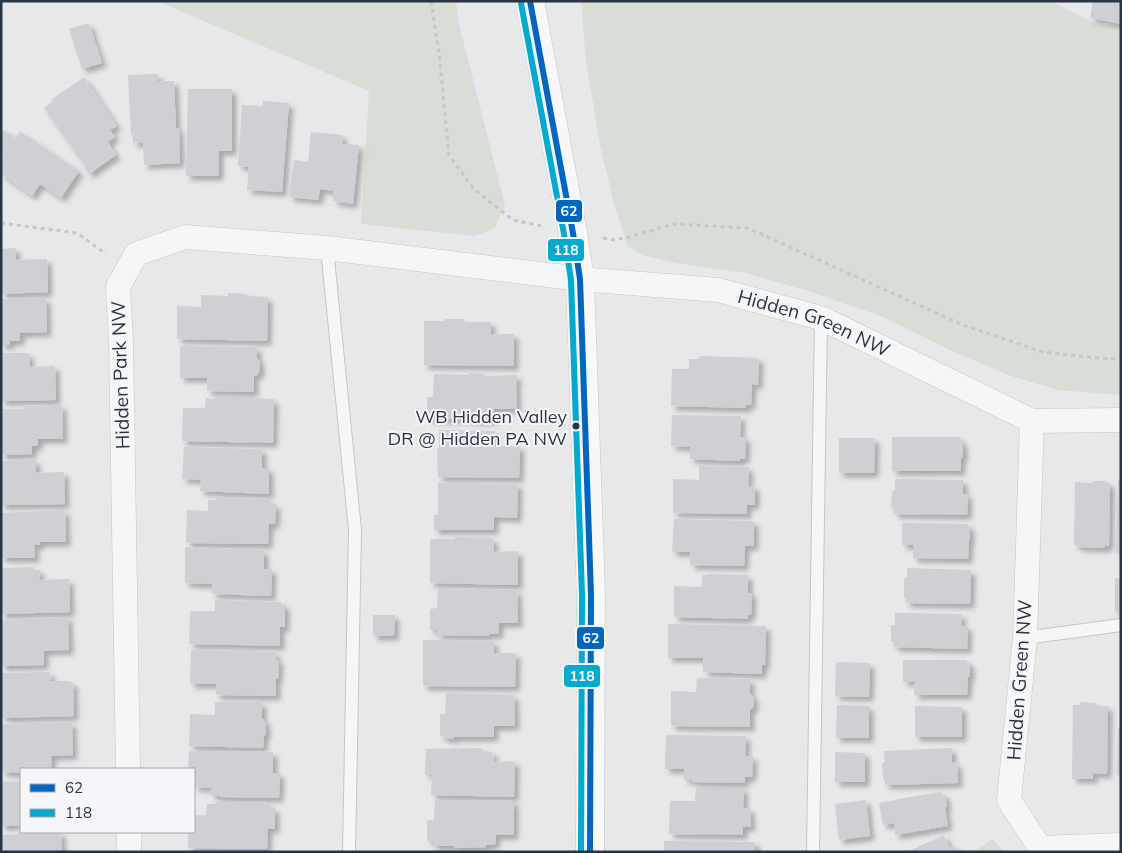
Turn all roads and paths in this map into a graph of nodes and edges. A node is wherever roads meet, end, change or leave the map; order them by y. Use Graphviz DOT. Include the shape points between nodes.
graph roads {
  1 [pos="431,1"];
  2 [pos="530,1"];
  3 [pos="1,222"];
  4 [pos="573,233"];
  5 [pos="327,248"];
  6 [pos="127,270"];
  7 [pos="580,279"];
  8 [pos="821,318"];
  9 [pos="1121,359"];
  10 [pos="1121,420"];
  11 [pos="1032,421"];
  12 [pos="1121,625"];
  13 [pos="1025,638"];
  14 [pos="128,768"];
  15 [pos="129,833"];
  16 [pos="1121,845"];
  17 [pos="129,852"];
  18 [pos="349,852"];
  19 [pos="590,852"];
  20 [pos="813,852"];
  1 -- 4 [label="path" via="450,155 473,188 513,220"];
  2 -- 4 [label="street"];
  3 -- 6 [label="path" via="78,233"];
  4 -- 7 [label="street"];
  4 -- 9 [label="path" via="614,240 674,224 748,228 963,325 1042,352"];
  5 -- 6 [label="street, Hidden Park NW" via="185,237 136,254"];
  5 -- 7 [label="street, Hidden Park NW"];
  5 -- 18 [label="lane" via="355,530"];
  6 -- 14 [label="street, Hidden Park NW" via="118,287"];
  7 -- 8 [label="street, Hidden Green NW" via="718,290"];
  7 -- 19 [label="street" via="591,595"];
  8 -- 11 [label="street, Hidden Green NW"];
  8 -- 20 [label="lane"];
  10 -- 11 [label="street, Hidden Green NW"];
  11 -- 13 [label="street, Hidden Green NW"];
  12 -- 13 [label="lane"];
  13 -- 16 [label="street, Hidden Green NW" via="1009,800 1040,848"];
  15 -- 17 [label="street"];
}
